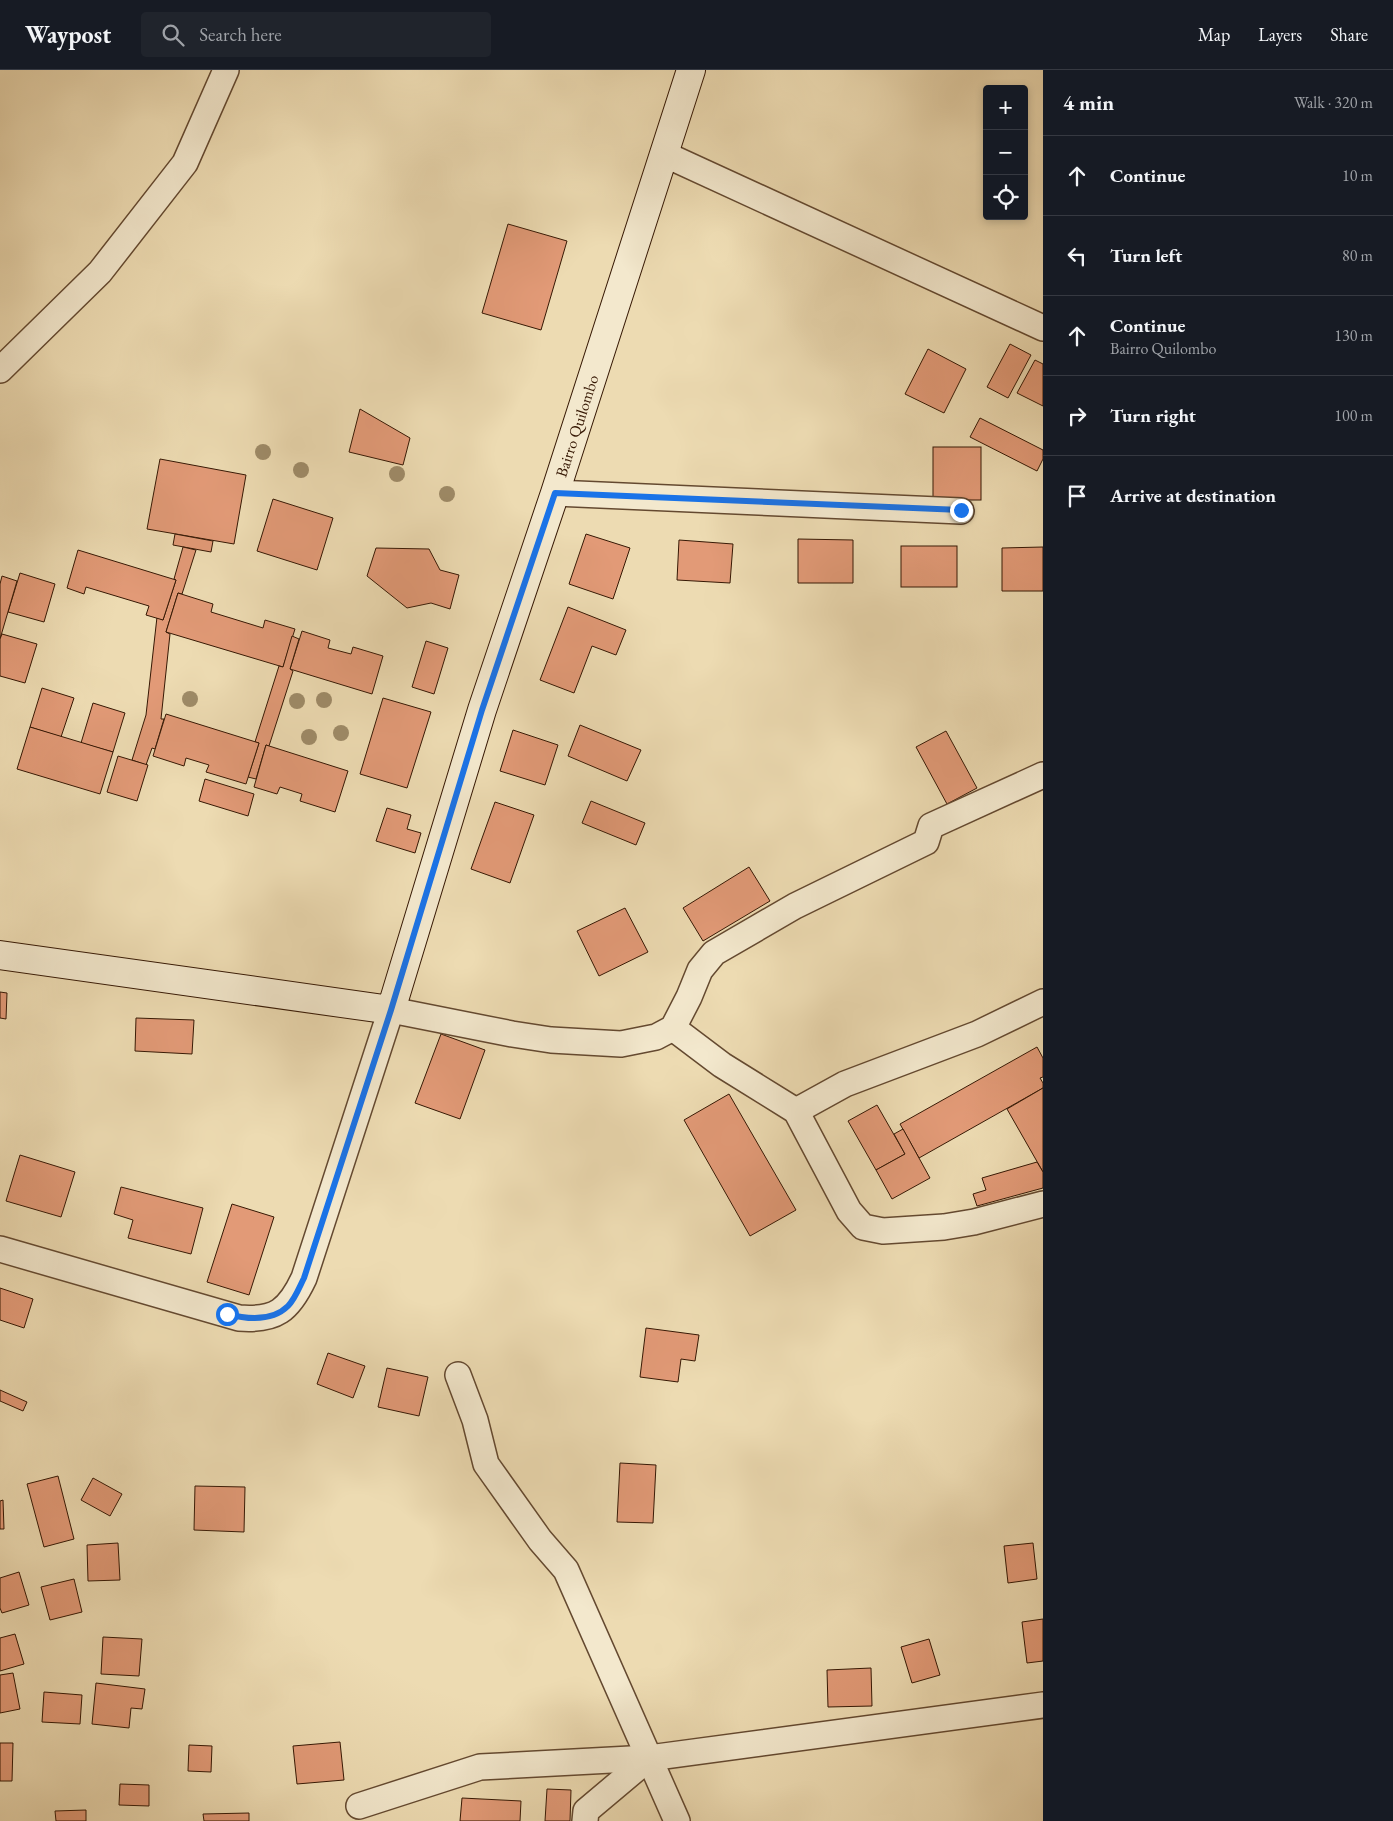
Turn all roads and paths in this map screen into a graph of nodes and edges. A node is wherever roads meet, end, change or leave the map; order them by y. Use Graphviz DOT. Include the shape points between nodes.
graph roads {
  1 [pos="226,70"];
  2 [pos="691,70"];
  3 [pos="664,154"];
  4 [pos="1043,328"];
  5 [pos="0,370"];
  6 [pos="555,493"];
  7 [pos="961,510"];
  8 [pos="1043,775"];
  9 [pos="0,956"];
  10 [pos="1043,1002"];
  11 [pos="391,1010"];
  12 [pos="673,1028"];
  13 [pos="796,1111"];
  14 [pos="1043,1204"];
  15 [pos="0,1249"];
  16 [pos="458,1375"];
  17 [pos="1043,1706"];
  18 [pos="649,1758"];
  19 [pos="359,1806"];
  20 [pos="585,1821"];
  21 [pos="677,1821"];
  1 -- 5 [label="street" via="185,163 100,272"];
  2 -- 3 [label="street, Bairro Quilombo"];
  3 -- 4 [label="street"];
  3 -- 6 [label="street, Bairro Quilombo"];
  6 -- 7 [label="street"];
  6 -- 11 [label="street, Bairro Quilombo" via="482,710"];
  8 -- 12 [label="street" via="931,826 926,842 795,906 714,953 700,970"];
  9 -- 11 [label="street"];
  10 -- 13 [label="street" via="977,1034 845,1084"];
  11 -- 12 [label="street" via="551,1040 621,1044 656,1037"];
  11 -- 15 [label="street" via="304,1278 287,1308 267,1317 240,1318"];
  12 -- 13 [label="street" via="722,1065"];
  13 -- 14 [label="street" via="849,1211 863,1227 883,1231 944,1226 974,1222"];
  16 -- 18 [label="street" via="475,1420 486,1464 540,1540 566,1570"];
  17 -- 18 [label="street"];
  18 -- 19 [label="street" via="480,1766"];
  18 -- 20 [label="street" via="586,1811"];
  18 -- 21 [label="street"];
}
